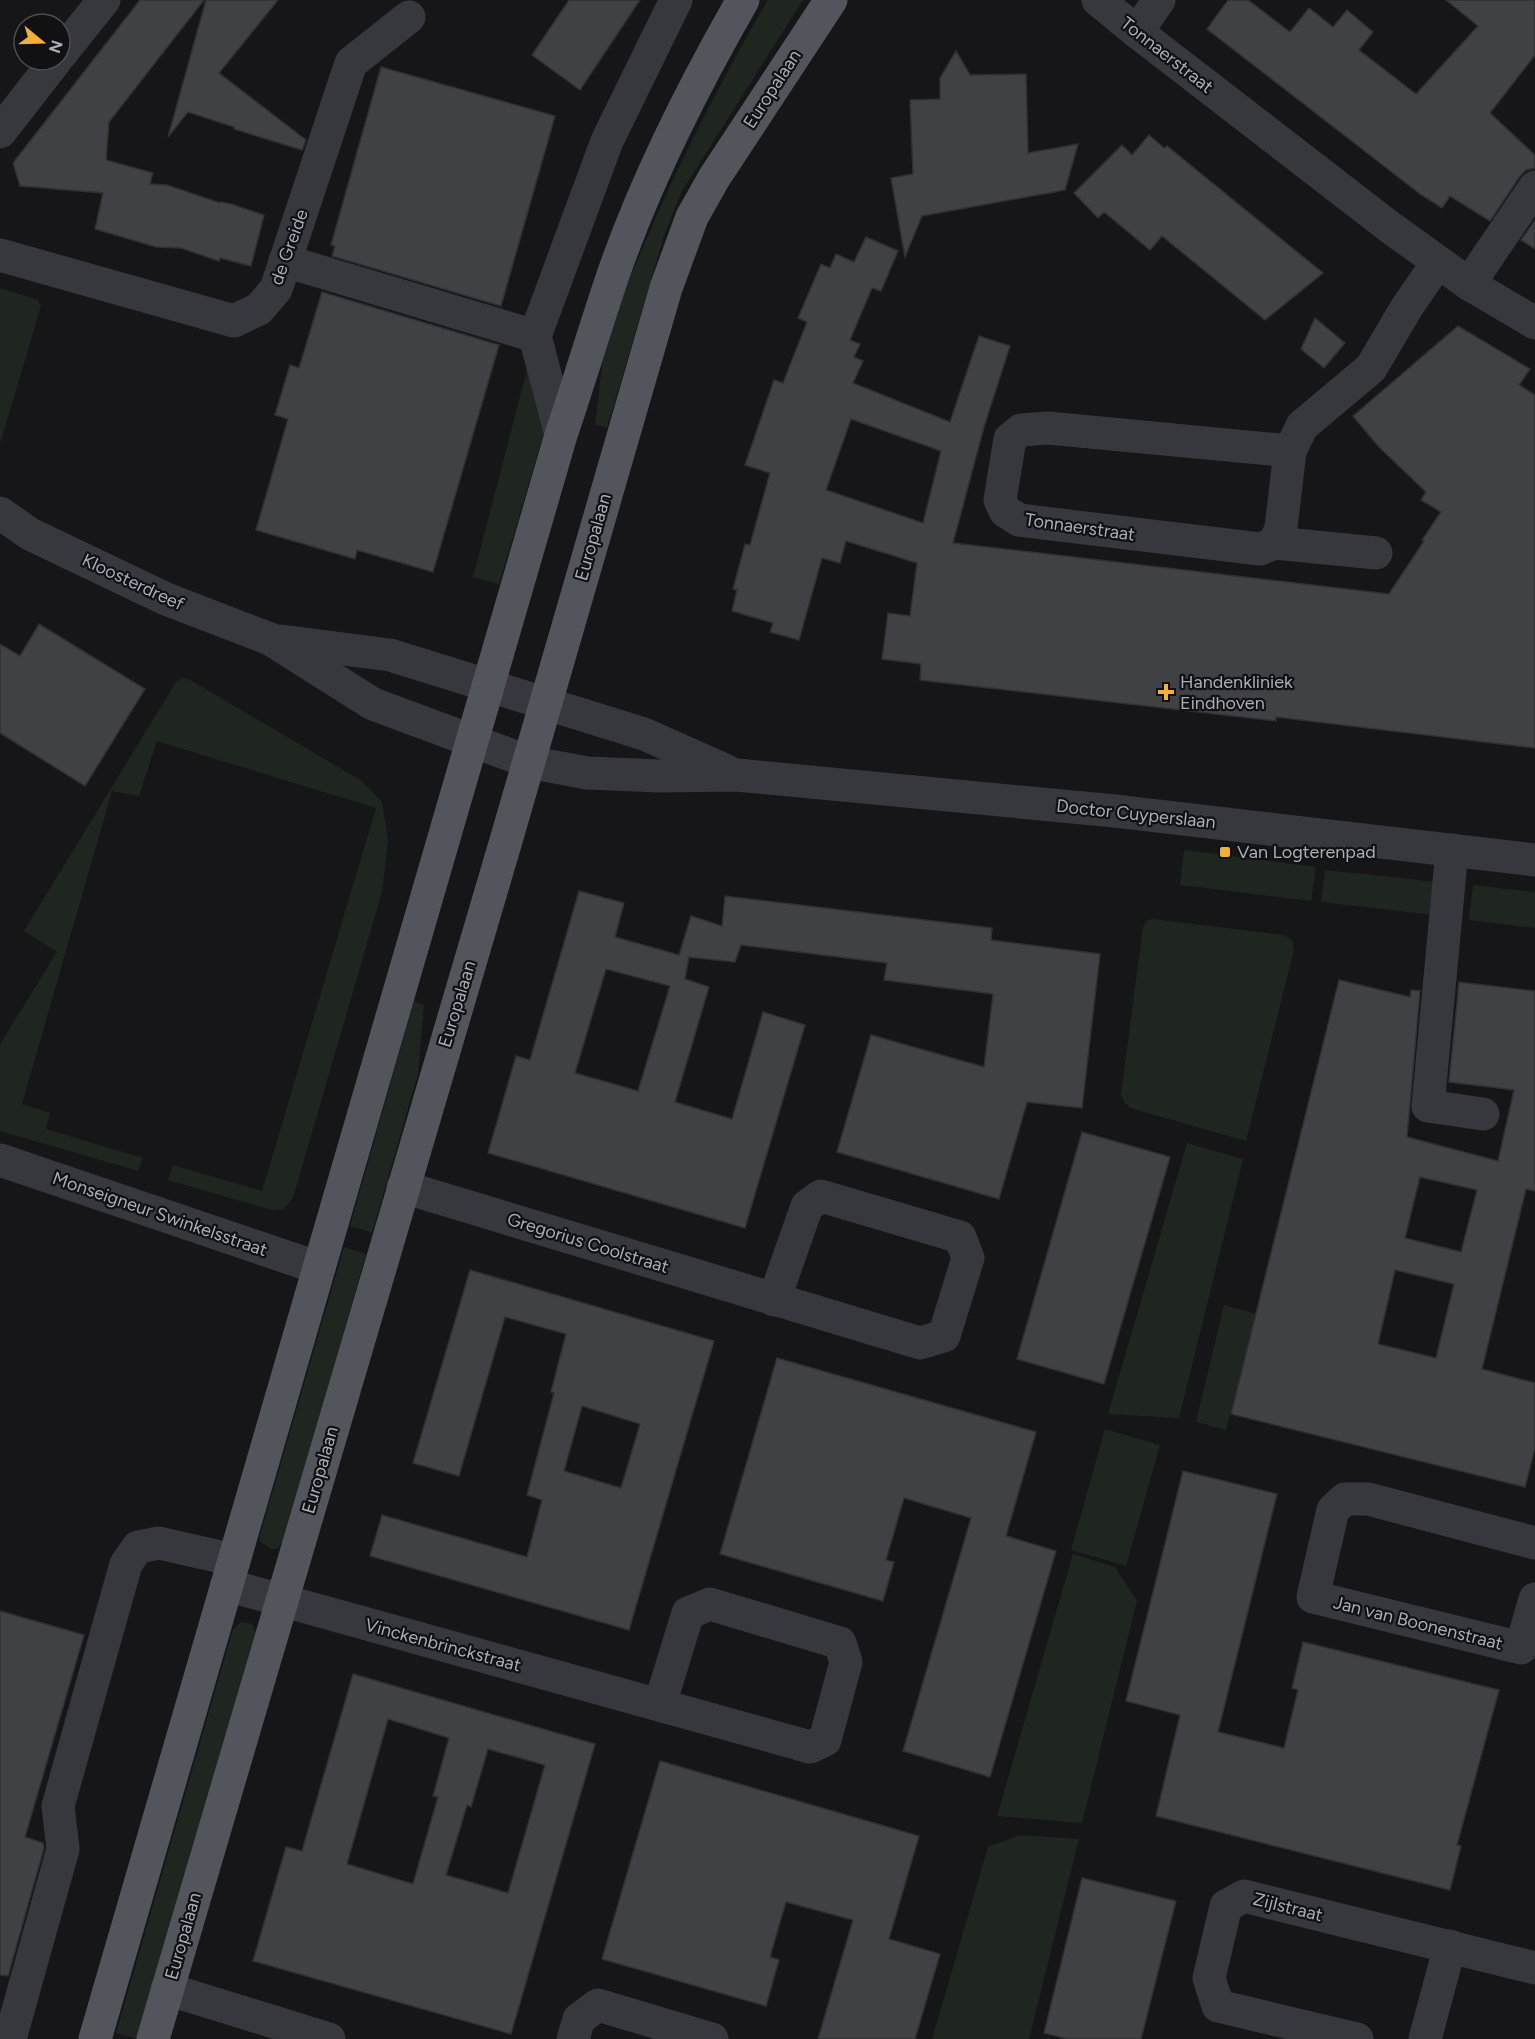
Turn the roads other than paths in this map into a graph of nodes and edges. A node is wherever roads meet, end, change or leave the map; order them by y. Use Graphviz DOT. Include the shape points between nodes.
graph roads {
  1 [pos="104,0"];
  2 [pos="676,0"];
  3 [pos="743,0"];
  4 [pos="831,0"];
  5 [pos="1098,0"];
  6 [pos="1159,0"];
  7 [pos="409,17"];
  8 [pos="1137,33"];
  9 [pos="72,41"];
  10 [pos="47,72"];
  11 [pos="0,132"];
  12 [pos="1535,187"];
  13 [pos="0,255"];
  14 [pos="285,261"];
  15 [pos="1438,262"];
  16 [pos="1469,284"];
  17 [pos="1535,323"];
  18 [pos="535,336"];
  19 [pos="561,435"];
  20 [pos="1290,451"];
  21 [pos="0,513"];
  22 [pos="1275,543"];
  23 [pos="1376,553"];
  24 [pos="270,639"];
  25 [pos="489,685"];
  26 [pos="546,703"];
  27 [pos="473,741"];
  28 [pos="529,762"];
  29 [pos="737,776"];
  30 [pos="1452,850"];
  31 [pos="1535,860"];
  32 [pos="1482,1114"];
  33 [pos="0,1160"];
  34 [pos="403,1187"];
  35 [pos="319,1268"];
  36 [pos="774,1300"];
  37 [pos="1535,1543"];
  38 [pos="231,1572"];
  39 [pos="1535,1599"];
  40 [pos="281,1601"];
  41 [pos="660,1704"];
  42 [pos="1449,1946"];
  43 [pos="1535,1968"];
  44 [pos="167,1989"];
  45 [pos="10,2039"];
  46 [pos="95,2039"];
  47 [pos="153,2039"];
  48 [pos="329,2039"];
  49 [pos="573,2039"];
  50 [pos="712,2039"];
  51 [pos="1357,2039"];
  52 [pos="1425,2039"];
  1 -- 9 [label="street"];
  2 -- 18 [label="street" via="608,141"];
  3 -- 19 [label="main road" via="676,126 643,201 613,274"];
  4 -- 26 [label="main road, Europalaan" via="692,217 666,288"];
  5 -- 8 [label="street, Tonnaerstraat"];
  6 -- 8 [label="street"];
  7 -- 14 [label="street, de Greide" via="351,63"];
  8 -- 15 [label="street, Tonnaerstraat"];
  10 -- 11 [label="street"];
  12 -- 16 [label="street"];
  13 -- 14 [label="street, de Greide" via="234,321 259,309 276,289"];
  14 -- 18 [label="street"];
  15 -- 16 [label="street, Tonnaerstraat"];
  15 -- 20 [label="street" via="1371,368 1302,426"];
  16 -- 17 [label="street, Tonnaerstraat"];
  18 -- 19 [label="street"];
  19 -- 25 [label="main road"];
  20 -- 22 [label="street" via="1281,528"];
  20 -- 22 [label="street, Tonnaerstraat" via="1048,428 1021,430 1010,439 1000,500 1005,511 1019,520 1260,549"];
  21 -- 24 [label="street, Kloosterdreef" via="30,534 166,599"];
  22 -- 23 [label="street"];
  24 -- 25 [label="street, Kloosterdreef" via="390,655"];
  24 -- 27 [label="street, Kloosterdreef" via="373,704"];
  25 -- 26 [label="street, Kloosterdreef"];
  25 -- 27 [label="main road"];
  26 -- 28 [label="main road, Europalaan"];
  26 -- 29 [label="street, Doctor Cuyperslaan" via="645,734"];
  27 -- 28 [label="street, Kloosterdreef"];
  27 -- 35 [label="main road"];
  28 -- 29 [label="street, Doctor Cuyperslaan" via="587,773"];
  28 -- 34 [label="main road, Europalaan"];
  29 -- 30 [label="street, Doctor Cuyperslaan" via="1115,811"];
  30 -- 31 [label="street, Doctor Cuyperslaan"];
  30 -- 32 [label="street" via="1428,1106"];
  33 -- 35 [label="street, Monseigneur Swinkelsstraat"];
  34 -- 36 [label="street, Gregorius Coolstraat"];
  34 -- 40 [label="main road, Europalaan"];
  35 -- 38 [label="main road"];
  36 -- 36 [label="street, Gregorius Coolstraat" via="807,1206 821,1196 960,1237 968,1258 944,1336 920,1343"];
  37 -- 39 [label="street, Jan van Boonenstraat" via="1368,1499 1345,1499 1333,1510 1313,1597 1521,1648"];
  38 -- 40 [label="street, Vinckenbrinckstraat"];
  38 -- 45 [label="street, Vinckenbrinckstraat" via="159,1543 138,1547 126,1564 58,1806 63,1850"];
  38 -- 46 [label="main road"];
  40 -- 41 [label="street, Vinckenbrinckstraat"];
  40 -- 44 [label="main road, Europalaan"];
  41 -- 41 [label="street, Vinckenbrinckstraat" via="810,1747 825,1740 846,1662 840,1643 710,1604 688,1612"];
  42 -- 43 [label="street, Zijlstraat"];
  42 -- 51 [label="street, Zijlstraat" via="1244,1896 1226,1906 1209,1978 1218,2006"];
  42 -- 52 [label="street"];
  44 -- 47 [label="main road, Europalaan"];
  44 -- 48 [label="street"];
  49 -- 50 [label="street" via="579,2019 598,2005"];
}
